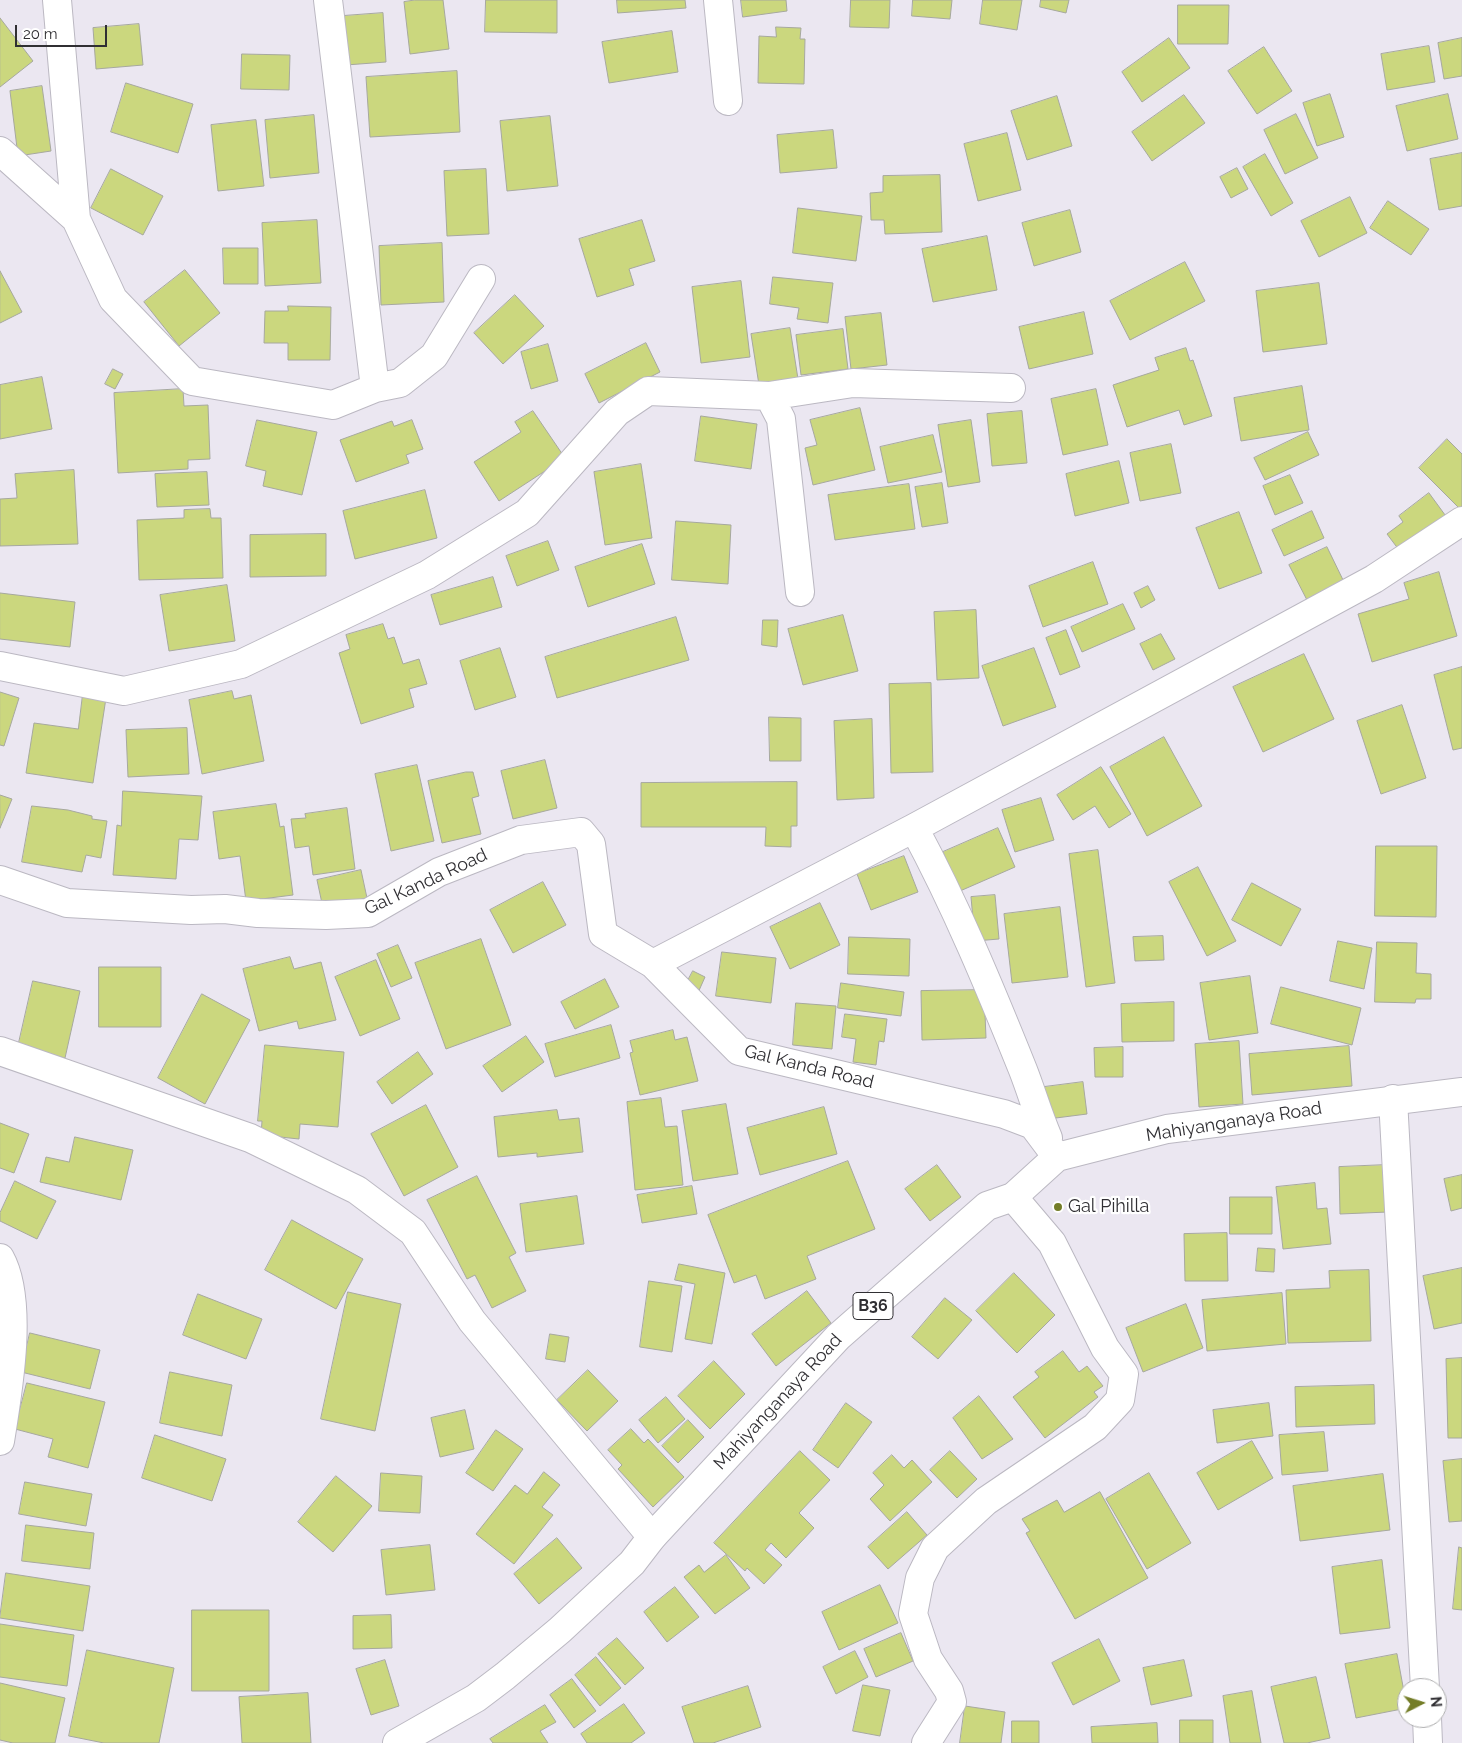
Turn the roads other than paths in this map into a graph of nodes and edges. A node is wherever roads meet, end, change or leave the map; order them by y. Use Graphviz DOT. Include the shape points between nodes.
graph roads {
  1 [pos="57,0"];
  2 [pos="328,0"];
  3 [pos="718,0"];
  4 [pos="728,102"];
  5 [pos="0,151"];
  6 [pos="76,219"];
  7 [pos="480,279"];
  8 [pos="375,388"];
  9 [pos="1011,388"];
  10 [pos="769,396"];
  11 [pos="1462,521"];
  12 [pos="800,592"];
  13 [pos="0,666"];
  14 [pos="914,828"];
  15 [pos="0,880"];
  16 [pos="653,964"];
  17 [pos="0,1051"];
  18 [pos="1462,1092"];
  19 [pos="1393,1099"];
  20 [pos="1057,1157"];
  21 [pos="1013,1197"];
  22 [pos="0,1258"];
  23 [pos="0,1441"];
  24 [pos="652,1537"];
  25 [pos="1424,1678"];
  26 [pos="1427,1728"];
  27 [pos="397,1743"];
  28 [pos="926,1743"];
  29 [pos="1428,1743"];
  1 -- 6 [label="street"];
  2 -- 8 [label="street"];
  3 -- 4 [label="street"];
  5 -- 6 [label="street"];
  6 -- 8 [label="street" via="113,299 192,381 333,405"];
  7 -- 8 [label="street" via="434,356 400,383"];
  9 -- 10 [label="street" via="853,382"];
  10 -- 12 [label="street" via="781,419"];
  10 -- 13 [label="street" via="648,391 617,412 527,513 427,575 241,664 124,691"];
  11 -- 14 [label="street" via="1374,578"];
  14 -- 16 [label="street"];
  14 -- 20 [label="street" via="944,884"];
  15 -- 16 [label="street, Gal Kanda Road" via="67,903 258,913 368,913 439,872 521,840 582,832 591,844 603,934"];
  16 -- 20 [label="street, Gal Kanda Road" via="739,1051 1004,1114 1033,1125"];
  17 -- 24 [label="street" via="250,1138 364,1195 413,1232 472,1321"];
  18 -- 19 [label="street, Mahiyanganaya Road / B36"];
  19 -- 20 [label="street, Mahiyanganaya Road / B36" via="1167,1128"];
  19 -- 25 [label="street"];
  20 -- 21 [label="street, Mahiyanganaya Road / B36"];
  21 -- 24 [label="street, Mahiyanganaya Road / B36" via="987,1206 838,1336"];
  21 -- 28 [label="street" via="1052,1243 1105,1348 1124,1374 1120,1400 1095,1427 986,1501 935,1548 920,1578 913,1614 928,1659 949,1691 952,1702"];
  22 -- 23 [label="street" via="13,1302"];
  24 -- 27 [label="street, Mahiyanganaya Road / B36" via="625,1570 505,1676 476,1698"];
  26 -- 29 [label="street"];
}
